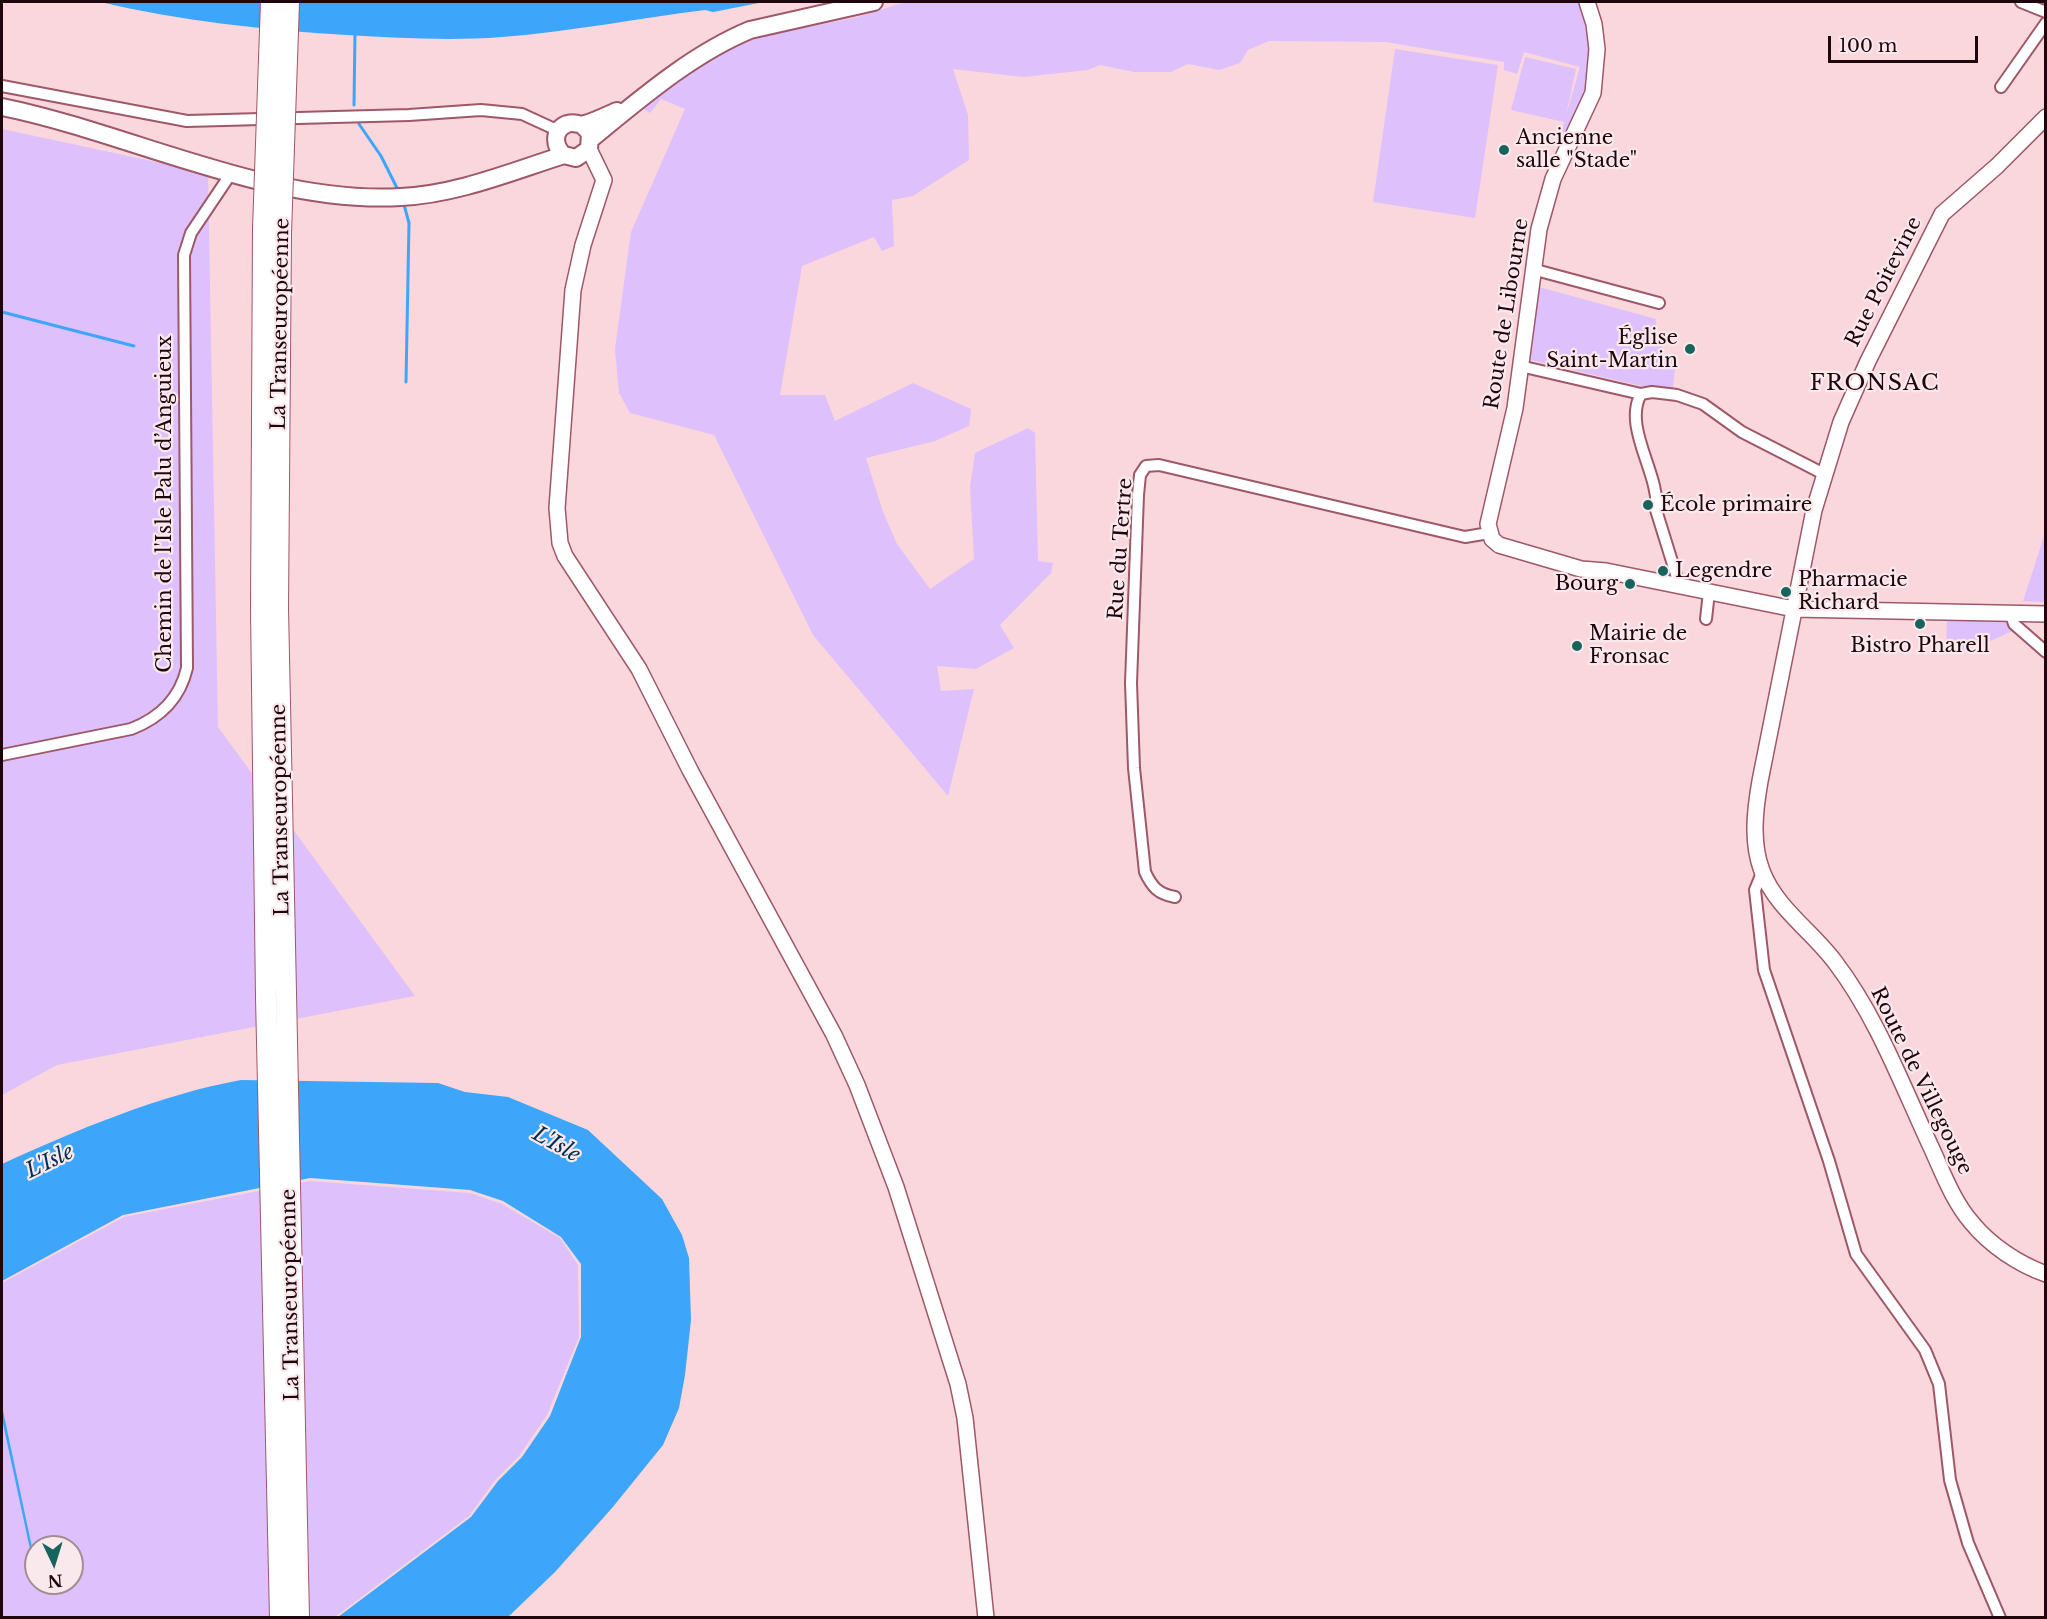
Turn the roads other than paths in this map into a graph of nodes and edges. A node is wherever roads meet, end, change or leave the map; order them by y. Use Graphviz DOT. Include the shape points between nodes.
graph roads {
  1 [pos="271,2"];
  2 [pos="289,2"];
  3 [pos="874,2"];
  4 [pos="1587,2"];
  5 [pos="2021,2"];
  6 [pos="2046,12"];
  7 [pos="2046,23"];
  8 [pos="2,86"];
  9 [pos="2001,87"];
  10 [pos="2,107"];
  11 [pos="2046,117"];
  12 [pos="557,135"];
  13 [pos="580,145"];
  14 [pos="517,170"];
  15 [pos="232,172"];
  16 [pos="272,231"];
  17 [pos="1532,268"];
  18 [pos="1659,303"];
  19 [pos="1520,366"];
  20 [pos="1641,394"];
  21 [pos="1824,474"];
  22 [pos="1489,533"];
  23 [pos="1680,587"];
  24 [pos="1709,592"];
  25 [pos="1794,609"];
  26 [pos="2010,612"];
  27 [pos="2046,614"];
  28 [pos="1706,619"];
  29 [pos="2046,652"];
  30 [pos="2,755"];
  31 [pos="1762,873"];
  32 [pos="1175,897"];
  33 [pos="281,1251"];
  34 [pos="2046,1274"];
  35 [pos="280,1617"];
  36 [pos="299,1617"];
  37 [pos="986,1617"];
  38 [pos="2000,1617"];
  1 -- 16 [label="highway, La Transeuropéenne, bridge"];
  2 -- 16 [label="highway, La Transeuropéenne, bridge"];
  3 -- 13 [label="main road" via="750,30 731,38 710,49"];
  4 -- 17 [label="street, Route de Libourne" via="1597,49 1593,93 1553,180"];
  5 -- 6 [label="street"];
  7 -- 9 [label="street"];
  8 -- 12 [label="street" via="187,121 493,111 522,114"];
  10 -- 15 [label="main road"];
  11 -- 21 [label="street, Rue Poitevine" via="1942,214 1868,361 1841,422"];
  12 -- 13 [label="main road" via="557,148"];
  12 -- 13 [label="main road" via="567,124"];
  12 -- 14 [label="main road"];
  13 -- 14 [label="main road"];
  13 -- 37 [label="street" via="602,187 573,290 557,508 560,543 574,571 639,669 834,1035 861,1095 896,1187 958,1384"];
  14 -- 15 [label="main road" via="446,191 400,197 306,190"];
  15 -- 30 [label="street, Chemin de l'Isle Palu d’Anguieux" via="191,233 184,255 184,682 164,711 147,723"];
  16 -- 33 [label="highway, La Transeuropéenne" via="261,609"];
  17 -- 18 [label="street"];
  17 -- 19 [label="street, Route de Libourne"];
  19 -- 20 [label="street"];
  19 -- 22 [label="street, Route de Libourne" via="1504,460 1489,514"];
  20 -- 21 [label="street" via="1677,395 1703,404 1743,432"];
  20 -- 23 [label="street" via="1637,419 1658,497 1656,510"];
  21 -- 25 [label="street, Rue Poitevine"];
  22 -- 23 [label="street" via="1499,544 1581,569"];
  22 -- 32 [label="street, Rue du Tertre" via="1465,537 1159,465 1146,466 1140,475 1138,495 1131,683 1134,768 1145,872 1152,888"];
  23 -- 24 [label="street"];
  24 -- 25 [label="street"];
  24 -- 28 [label="street"];
  25 -- 26 [label="street"];
  25 -- 31 [label="street, Route de Villegouge" via="1757,800 1756,843"];
  26 -- 27 [label="street"];
  26 -- 29 [label="street" via="2014,624"];
  31 -- 34 [label="street, Route de Villegouge" via="1773,893 1835,962 1856,994 1959,1206 2003,1252"];
  31 -- 38 [label="street" via="1755,890 1764,970 1856,1254 1925,1350 1940,1384 1950,1480 1968,1543"];
  33 -- 35 [label="highway, La Transeuropéenne"];
  33 -- 36 [label="highway, La Transeuropéenne"];
}
